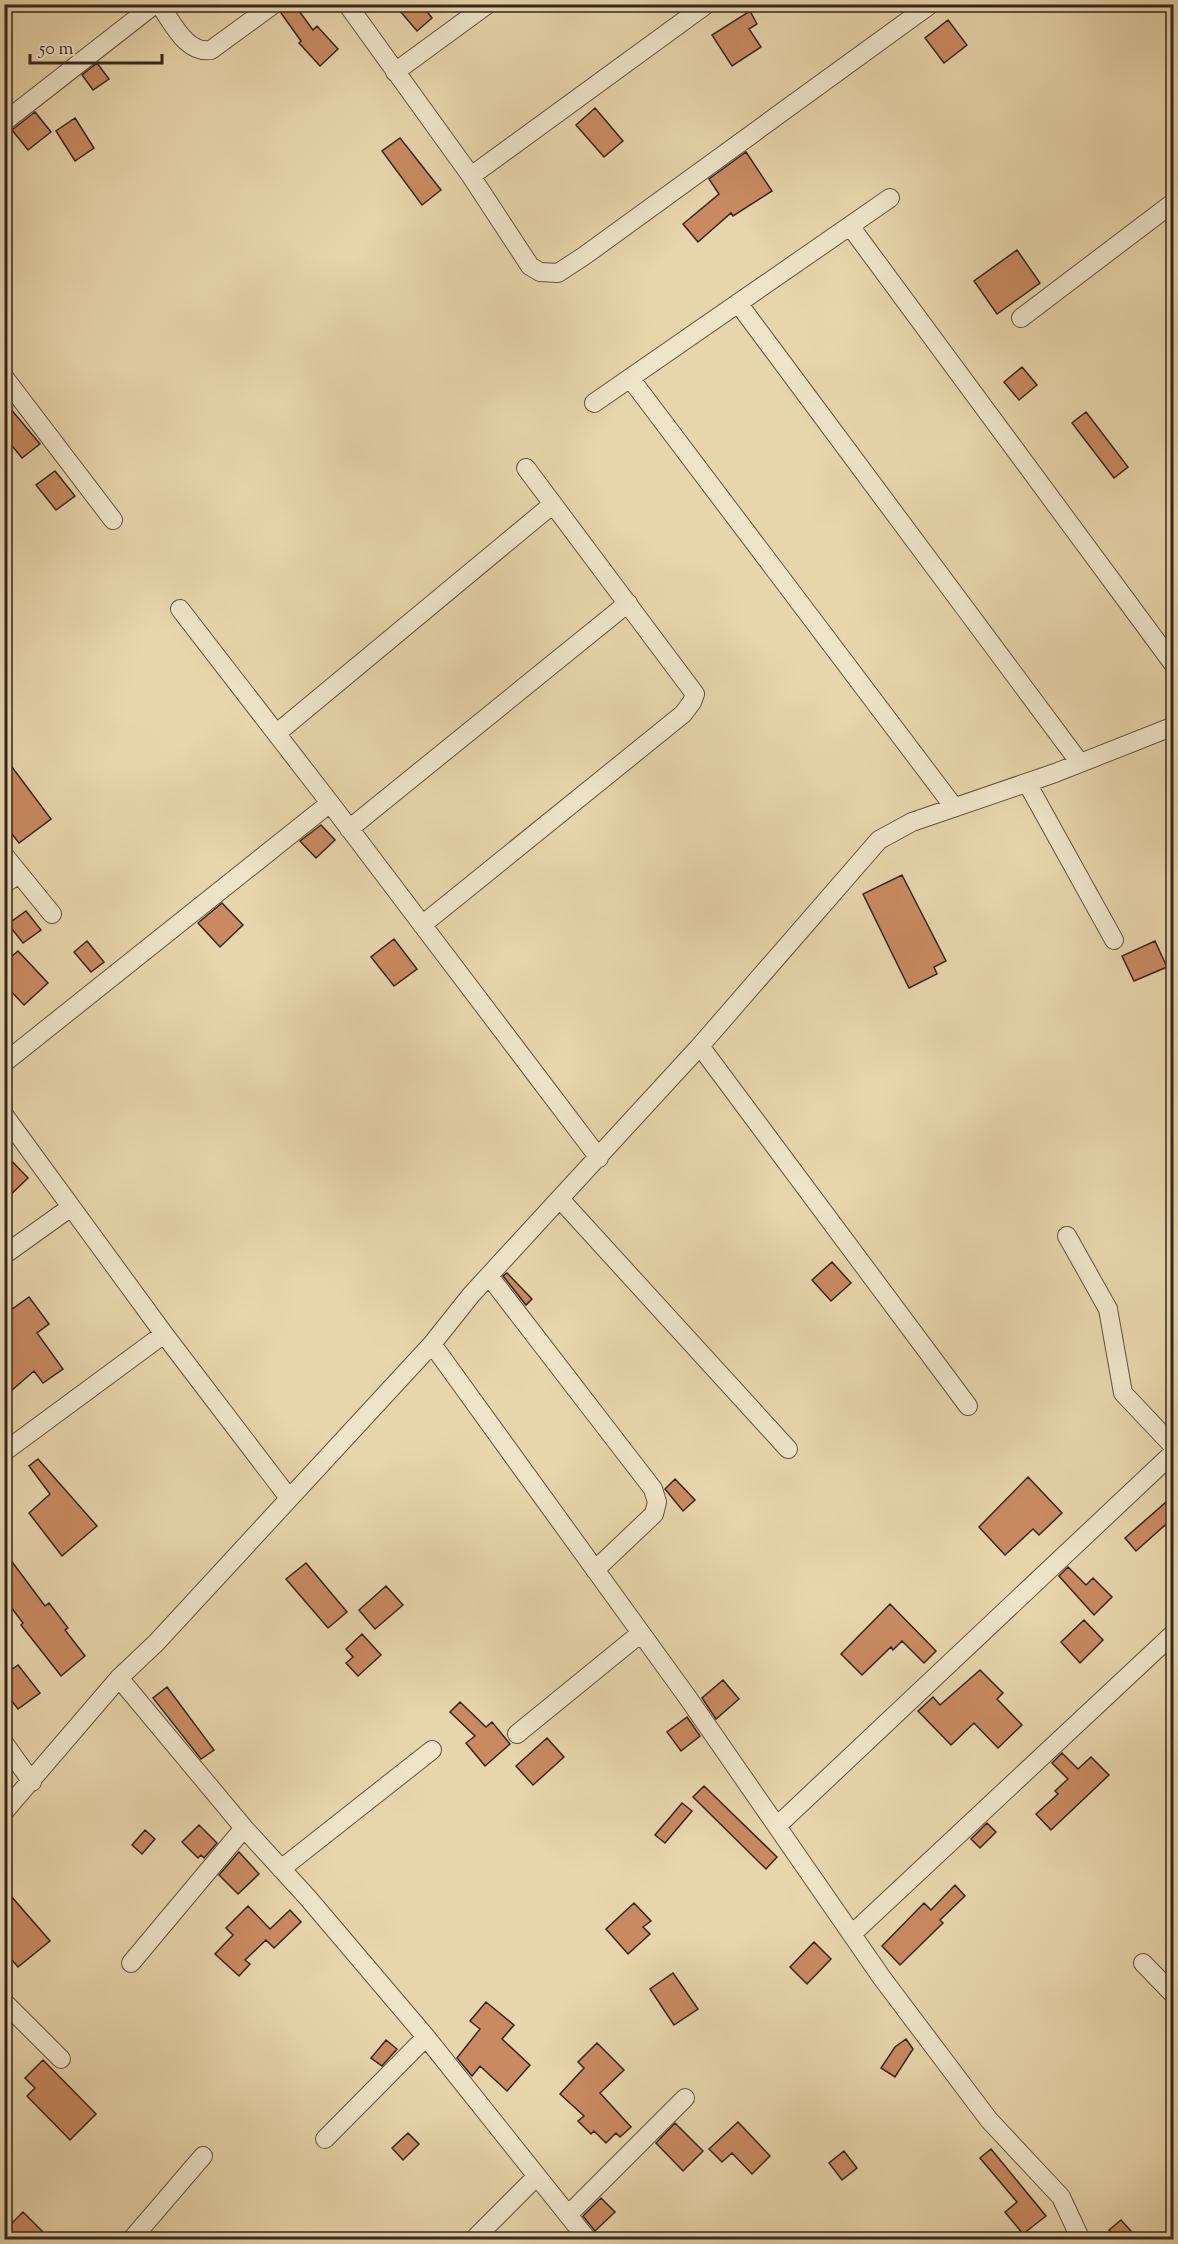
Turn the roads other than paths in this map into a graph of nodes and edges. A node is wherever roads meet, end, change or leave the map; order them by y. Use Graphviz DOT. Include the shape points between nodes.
graph roads {
  1 [pos="155,4"];
  2 [pos="159,4"];
  3 [pos="274,4"];
  4 [pos="347,4"];
  5 [pos="489,4"];
  6 [pos="707,4"];
  7 [pos="931,4"];
  8 [pos="395,72"];
  9 [pos="4,122"];
  10 [pos="471,176"];
  11 [pos="890,198"];
  12 [pos="1173,202"];
  13 [pos="850,226"];
  14 [pos="738,303"];
  15 [pos="1021,318"];
  16 [pos="4,377"];
  17 [pos="630,378"];
  18 [pos="594,403"];
  19 [pos="526,468"];
  20 [pos="553,504"];
  21 [pos="113,520"];
  22 [pos="628,603"];
  23 [pos="180,609"];
  24 [pos="1173,665"];
  25 [pos="1173,726"];
  26 [pos="277,733"];
  27 [pos="1080,763"];
  28 [pos="1027,783"];
  29 [pos="330,803"];
  30 [pos="954,807"];
  31 [pos="350,829"];
  32 [pos="4,855"];
  33 [pos="12,879"];
  34 [pos="51,914"];
  35 [pos="422,925"];
  36 [pos="1114,940"];
  37 [pos="700,1046"];
  38 [pos="4,1063"];
  39 [pos="4,1115"];
  40 [pos="599,1158"];
  41 [pos="560,1199"];
  42 [pos="71,1207"];
  43 [pos="1066,1236"];
  44 [pos="4,1255"];
  45 [pos="489,1276"];
  46 [pos="164,1334"];
  47 [pos="432,1344"];
  48 [pos="968,1406"];
  49 [pos="1173,1447"];
  50 [pos="788,1449"];
  51 [pos="4,1452"];
  52 [pos="1173,1452"];
  53 [pos="289,1498"];
  54 [pos="595,1570"];
  55 [pos="641,1633"];
  56 [pos="1173,1634"];
  57 [pos="118,1678"];
  58 [pos="517,1734"];
  59 [pos="4,1743"];
  60 [pos="432,1750"];
  61 [pos="32,1782"];
  62 [pos="4,1812"];
  63 [pos="777,1826"];
  64 [pos="244,1828"];
  65 [pos="281,1869"];
  66 [pos="852,1934"];
  67 [pos="131,1962"];
  68 [pos="1143,1963"];
  69 [pos="1173,1995"];
  70 [pos="4,2002"];
  71 [pos="426,2037"];
  72 [pos="61,2059"];
  73 [pos="685,2098"];
  74 [pos="325,2139"];
  75 [pos="203,2156"];
  76 [pos="537,2176"];
  77 [pos="568,2215"];
  78 [pos="131,2240"];
  79 [pos="473,2240"];
  80 [pos="588,2240"];
  81 [pos="1081,2240"];
  1 -- 9 [label="street"];
  2 -- 3 [label="street" via="191,47 200,52 211,50"];
  4 -- 8 [label="street"];
  5 -- 8 [label="street"];
  6 -- 10 [label="street"];
  7 -- 10 [label="street" via="558,273 540,272 530,266"];
  8 -- 10 [label="street"];
  11 -- 13 [label="street"];
  12 -- 15 [label="street"];
  13 -- 14 [label="street"];
  13 -- 24 [label="street"];
  14 -- 17 [label="street"];
  14 -- 27 [label="street"];
  16 -- 21 [label="street"];
  17 -- 18 [label="street"];
  17 -- 30 [label="street"];
  19 -- 20 [label="street"];
  20 -- 22 [label="street"];
  20 -- 26 [label="street"];
  22 -- 31 [label="street"];
  22 -- 35 [label="street" via="691,686 695,694 692,702 683,714"];
  23 -- 26 [label="street"];
  25 -- 27 [label="street"];
  26 -- 29 [label="street"];
  27 -- 28 [label="street"];
  28 -- 30 [label="street"];
  28 -- 36 [label="street"];
  29 -- 31 [label="street"];
  29 -- 38 [label="street"];
  30 -- 37 [label="street" via="912,822 879,840"];
  31 -- 35 [label="street"];
  32 -- 33 [label="street"];
  33 -- 34 [label="street"];
  35 -- 40 [label="street"];
  37 -- 40 [label="street"];
  37 -- 48 [label="street"];
  39 -- 42 [label="street"];
  40 -- 41 [label="street"];
  41 -- 45 [label="street"];
  41 -- 50 [label="street"];
  42 -- 44 [label="street"];
  42 -- 46 [label="street"];
  43 -- 49 [label="street" via="1107,1309 1124,1393"];
  45 -- 47 [label="street"];
  45 -- 54 [label="street" via="653,1489 657,1502 654,1514"];
  46 -- 51 [label="street"];
  46 -- 53 [label="street"];
  47 -- 53 [label="street"];
  47 -- 54 [label="street"];
  52 -- 63 [label="street"];
  53 -- 57 [label="street" via="156,1643"];
  54 -- 55 [label="street"];
  55 -- 58 [label="street"];
  55 -- 63 [label="street"];
  56 -- 66 [label="street"];
  57 -- 61 [label="street"];
  57 -- 64 [label="street"];
  59 -- 61 [label="street"];
  60 -- 65 [label="street"];
  61 -- 62 [label="street"];
  63 -- 66 [label="street"];
  64 -- 65 [label="street"];
  64 -- 67 [label="street"];
  65 -- 71 [label="street"];
  66 -- 81 [label="street" via="989,2120 1061,2198"];
  68 -- 69 [label="street"];
  70 -- 72 [label="street"];
  71 -- 74 [label="street"];
  71 -- 76 [label="street"];
  73 -- 77 [label="street"];
  75 -- 78 [label="street"];
  76 -- 77 [label="street"];
  76 -- 79 [label="street"];
  77 -- 80 [label="street"];
}
